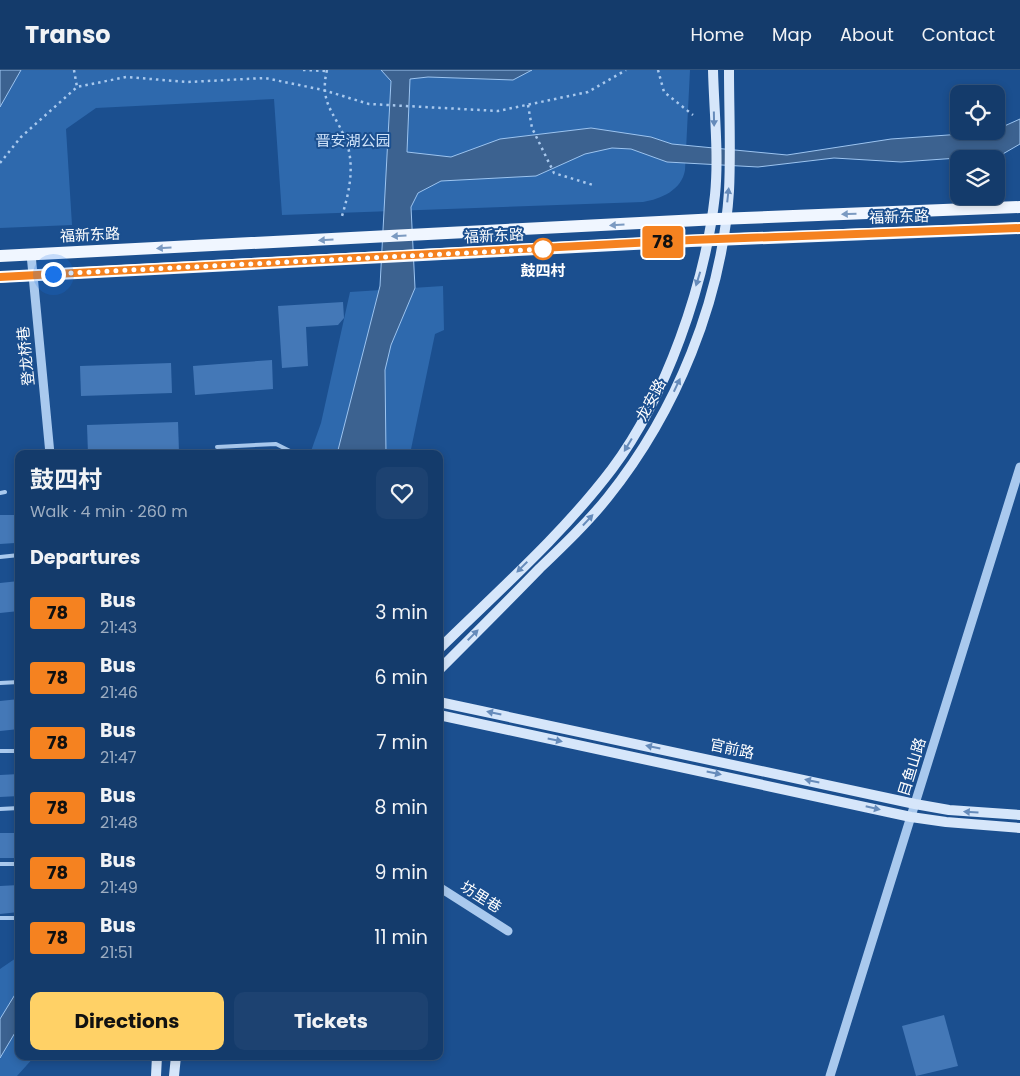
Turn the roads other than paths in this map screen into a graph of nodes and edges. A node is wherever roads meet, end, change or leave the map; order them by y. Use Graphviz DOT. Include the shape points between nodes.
graph roads {
  1 [pos="713,70"];
  2 [pos="729,70"];
  3 [pos="1020,207"];
  4 [pos="725,219"];
  5 [pos="711,220"];
  6 [pos="1020,228"];
  7 [pos="708,240"];
  8 [pos="722,240"];
  9 [pos="31,254"];
  10 [pos="0,256"];
  11 [pos="33,276"];
  12 [pos="0,277"];
  13 [pos="217,447"];
  14 [pos="50,450"];
  15 [pos="288,450"];
  16 [pos="1020,467"];
  17 [pos="1016,496"];
  18 [pos="15,555"];
  19 [pos="0,557"];
  20 [pos="443,645"];
  21 [pos="443,666"];
  22 [pos="15,682"];
  23 [pos="0,683"];
  24 [pos="443,703"];
  25 [pos="443,716"];
  26 [pos="15,751"];
  27 [pos="0,752"];
  28 [pos="915,804"];
  29 [pos="15,808"];
  30 [pos="0,809"];
  31 [pos="1020,815"];
  32 [pos="911,817"];
  33 [pos="1020,828"];
  34 [pos="0,864"];
  35 [pos="15,864"];
  36 [pos="443,890"];
  37 [pos="0,918"];
  38 [pos="15,918"];
  39 [pos="508,931"];
  40 [pos="158,1060"];
  41 [pos="176,1060"];
  42 [pos="156,1076"];
  43 [pos="174,1076"];
  44 [pos="830,1076"];
  1 -- 5 [label="main road, 龙安路, one-way" via="716,167"];
  4 -- 2 [label="main road, 龙安路, one-way" via="729,192"];
  3 -- 4 [label="main road, 福新东路, one-way"];
  4 -- 5 [label="main road, 福新东路"];
  4 -- 8 [label="main road, 龙安路"];
  5 -- 7 [label="main road, 龙安路"];
  5 -- 9 [label="main road, 福新东路, one-way"];
  6 -- 8 [label="main road, 福新东路"];
  7 -- 8 [label="main road, 福新东路"];
  7 -- 11 [label="main road, 福新东路"];
  7 -- 20 [label="main road, 龙安路, one-way" via="684,327 657,391 625,450 564,526"];
  21 -- 8 [label="main road, 龙安路, one-way" via="586,522 636,459 662,416 695,343"];
  9 -- 10 [label="main road, 福新东路"];
  9 -- 11 [label="street, 登龙桥巷"];
  11 -- 12 [label="main road, 福新东路"];
  11 -- 14 [label="street, 登龙桥巷"];
  13 -- 15 [label="lane" via="276,444"];
  16 -- 17 [label="street, 目鱼山路"];
  17 -- 28 [label="street, 目鱼山路"];
  18 -- 19 [label="lane"];
  22 -- 23 [label="lane"];
  28 -- 24 [label="main road, 官前路, one-way"];
  25 -- 32 [label="main road, 官前路, one-way"];
  26 -- 27 [label="lane"];
  31 -- 28 [label="main road, 官前路, one-way"];
  28 -- 32 [label="street, 目鱼山路"];
  29 -- 30 [label="lane"];
  32 -- 33 [label="main road, 官前路"];
  32 -- 44 [label="street, 目鱼山路"];
  34 -- 35 [label="lane"];
  36 -- 39 [label="street, 坊里巷"];
  37 -- 38 [label="lane"];
  40 -- 42 [label="main road"];
  41 -- 43 [label="main road"];
}
